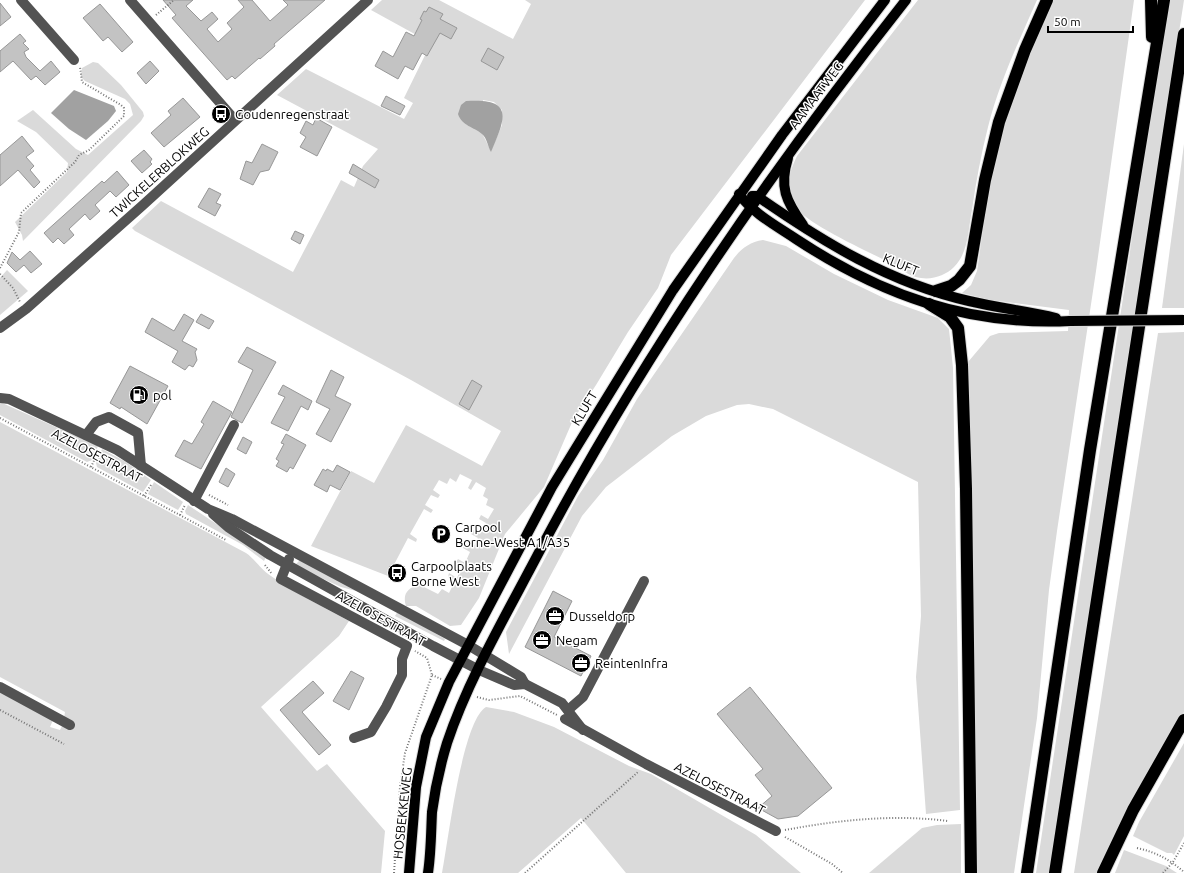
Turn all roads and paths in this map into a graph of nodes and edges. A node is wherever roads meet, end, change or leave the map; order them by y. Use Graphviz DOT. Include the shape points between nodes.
graph roads {
  1 [pos="130,0"];
  2 [pos="174,0"];
  3 [pos="368,0"];
  4 [pos="885,0"];
  5 [pos="906,0"];
  6 [pos="1047,0"];
  7 [pos="1151,0"];
  8 [pos="1164,0"];
  9 [pos="26,2"];
  10 [pos="149,22"];
  11 [pos="1184,34"];
  12 [pos="74,60"];
  13 [pos="1153,64"];
  14 [pos="235,120"];
  15 [pos="791,150"];
  16 [pos="739,194"];
  17 [pos="757,196"];
  18 [pos="749,208"];
  19 [pos="807,230"];
  20 [pos="0,268"];
  21 [pos="0,274"];
  22 [pos="936,292"];
  23 [pos="18,301"];
  24 [pos="929,304"];
  25 [pos="1070,320"];
  26 [pos="1183,320"];
  27 [pos="0,328"];
  28 [pos="0,390"];
  29 [pos="5,399"];
  30 [pos="0,418"];
  31 [pos="234,425"];
  32 [pos="86,435"];
  33 [pos="141,466"];
  34 [pos="194,500"];
  35 [pos="208,509"];
  36 [pos="228,541"];
  37 [pos="292,552"];
  38 [pos="287,565"];
  39 [pos="644,581"];
  40 [pos="391,604"];
  41 [pos="383,618"];
  42 [pos="468,645"];
  43 [pos="407,646"];
  44 [pos="485,655"];
  45 [pos="461,660"];
  46 [pos="479,670"];
  47 [pos="432,675"];
  48 [pos="449,682"];
  49 [pos="525,684"];
  50 [pos="0,687"];
  51 [pos="468,692"];
  52 [pos="0,710"];
  53 [pos="567,714"];
  54 [pos="1184,720"];
  55 [pos="70,725"];
  56 [pos="354,738"];
  57 [pos="64,744"];
  58 [pos="646,764"];
  59 [pos="948,820"];
  60 [pos="776,831"];
  61 [pos="1184,843"];
  62 [pos="1137,848"];
  63 [pos="1173,862"];
  64 [pos="1184,872"];
  65 [pos="394,873"];
  66 [pos="409,873"];
  67 [pos="428,873"];
  68 [pos="525,873"];
  69 [pos="843,873"];
  70 [pos="971,873"];
  71 [pos="1027,873"];
  72 [pos="1055,873"];
  73 [pos="1103,873"];
  74 [pos="1163,873"];
  1 -- 10 [label="street"];
  2 -- 10 [label="path"];
  3 -- 14 [label="street, TWICKELERBLOKWEG"];
  4 -- 16 [label="main road, AAMAATWEG"];
  5 -- 15 [label="main road, AAMAATWEG"];
  6 -- 22 [label="highway" via="1025,50 999,122 985,180 970,266 959,280"];
  7 -- 13 [label="highway"];
  8 -- 13 [label="highway"];
  9 -- 12 [label="street"];
  10 -- 14 [label="street"];
  11 -- 72 [label="highway"];
  12 -- 20 [label="path" via="80,68 82,82 121,105 124,108 124,116 89,150 79,155 75,162 21,212 19,232"];
  13 -- 71 [label="highway" via="1090,450"];
  14 -- 27 [label="street, TWICKELERBLOKWEG" via="26,309"];
  15 -- 17 [label="main road, AAMAATWEG"];
  15 -- 19 [label="main road" via="784,184 789,204"];
  16 -- 17 [label="main road, KLUFT"];
  16 -- 18 [label="main road, KLUFT"];
  16 -- 42 [label="main road, KLUFT" via="673,290 591,420 552,487"];
  17 -- 18 [label="main road, AAMAATWEG"];
  17 -- 19 [label="main road, KLUFT"];
  18 -- 24 [label="main road, KLUFT" via="803,244 856,274"];
  18 -- 44 [label="main road" via="624,400 564,504"];
  19 -- 22 [label="main road, KLUFT" via="858,260 899,279"];
  21 -- 23 [label="path" via="13,288"];
  22 -- 25 [label="main road, KLUFT" via="969,301"];
  24 -- 25 [label="main road, KLUFT" via="964,314 1001,320"];
  24 -- 70 [label="highway" via="950,317 958,328 962,365"];
  25 -- 26 [label="main road, KLUFT, bridge"];
  28 -- 29 [label="street, AZELOSESTRAAT"];
  29 -- 32 [label="street, AZELOSESTRAAT"];
  30 -- 36 [label="path, AZELOSESTRAAT"];
  31 -- 34 [label="street"];
  32 -- 33 [label="street, AZELOSESTRAAT" via="117,450"];
  32 -- 33 [label="street" via="96,422 109,417 138,432"];
  33 -- 34 [label="street, AZELOSESTRAAT"];
  34 -- 35 [label="street, AZELOSESTRAAT"];
  35 -- 37 [label="street, AZELOSESTRAAT" via="232,519"];
  35 -- 38 [label="street, AZELOSESTRAAT" via="228,527"];
  37 -- 38 [label="street, AZELOSESTRAAT"];
  37 -- 40 [label="street, AZELOSESTRAAT"];
  38 -- 41 [label="street, AZELOSESTRAAT"];
  38 -- 43 [label="street, AZELOSESTRAAT" via="281,579"];
  39 -- 53 [label="street" via="583,697"];
  40 -- 41 [label="street, AZELOSESTRAAT"];
  40 -- 42 [label="street, AZELOSESTRAAT"];
  41 -- 45 [label="street, AZELOSESTRAAT"];
  42 -- 44 [label="street, AZELOSESTRAAT"];
  42 -- 45 [label="main road, HOSBEKKEWEG"];
  43 -- 47 [label="path, AZELOSESTRAAT" via="427,658"];
  43 -- 56 [label="street" via="402,659 402,675 386,707 371,732"];
  44 -- 46 [label="main road"];
  44 -- 49 [label="street, AZELOSESTRAAT" via="521,677"];
  45 -- 46 [label="street, AZELOSESTRAAT"];
  45 -- 48 [label="main road, HOSBEKKEWEG"];
  46 -- 49 [label="street, AZELOSESTRAAT" via="514,685"];
  46 -- 51 [label="main road"];
  47 -- 48 [label="path"];
  47 -- 65 [label="path, HOSBEKKEWEG" via="405,753"];
  48 -- 66 [label="main road, HOSBEKKEWEG" via="426,737 419,767"];
  49 -- 53 [label="street, AZELOSESTRAAT" via="562,703"];
  50 -- 55 [label="street"];
  51 -- 53 [label="path" via="489,700 520,696"];
  51 -- 67 [label="main road" via="448,741 438,776 432,812"];
  52 -- 57 [label="path"];
  53 -- 58 [label="street, AZELOSESTRAAT" via="583,730"];
  54 -- 73 [label="highway" via="1133,810"];
  58 -- 60 [label="street, AZELOSESTRAAT"];
  58 -- 68 [label="path"];
  59 -- 60 [label="path" via="904,816 820,823"];
  60 -- 69 [label="path"];
  61 -- 63 [label="path"];
  62 -- 63 [label="path" via="1148,850"];
  63 -- 64 [label="path"];
  63 -- 74 [label="path"];
}
